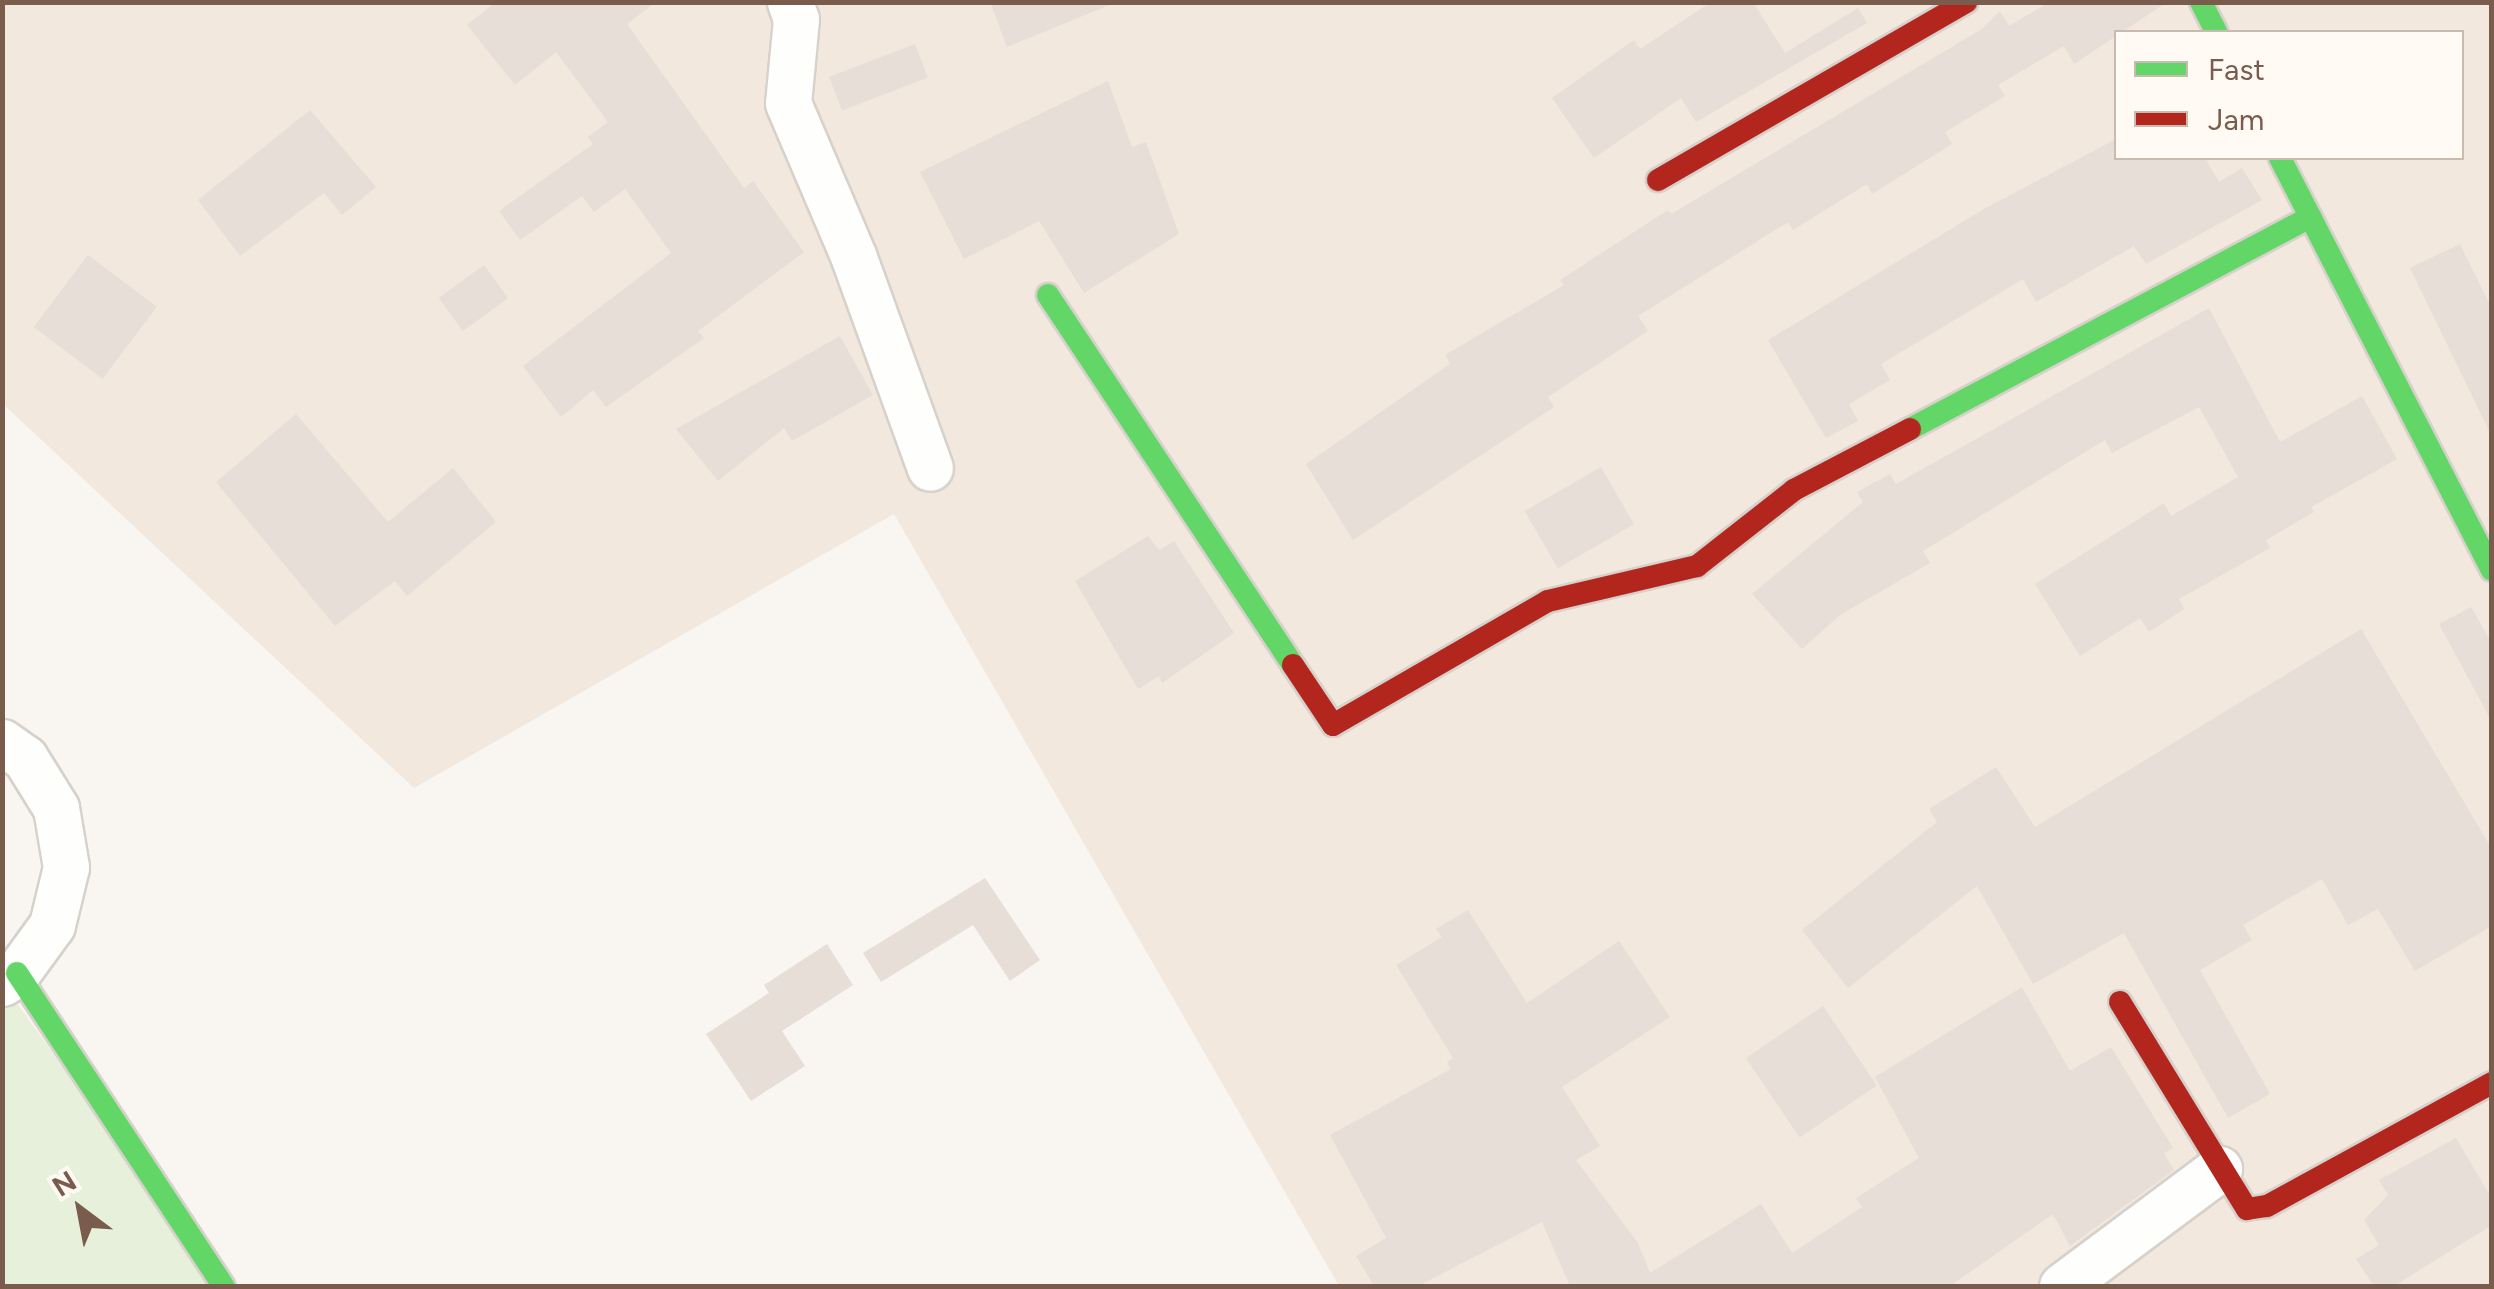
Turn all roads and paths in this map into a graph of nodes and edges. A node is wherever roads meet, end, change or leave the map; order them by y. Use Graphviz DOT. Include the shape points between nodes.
graph roads {
  1 [pos="790,2"];
  2 [pos="1966,2"];
  3 [pos="2201,2"];
  4 [pos="2215,30"];
  5 [pos="2281,160"];
  6 [pos="1658,180"];
  7 [pos="2310,217"];
  8 [pos="1048,294"];
  9 [pos="930,468"];
  10 [pos="2492,570"];
  11 [pos="2,742"];
  12 [pos="10,978"];
  13 [pos="2120,1002"];
  14 [pos="2492,1083"];
  15 [pos="2219,1169"];
  16 [pos="223,1286"];
  17 [pos="2062,1286"];
  1 -- 9 [label="street" via="796,19 788,103"];
  2 -- 6 [label="street"];
  3 -- 4 [label="street"];
  5 -- 7 [label="street"];
  7 -- 8 [label="street" via="1794,490 1697,566 1548,601 1332,725"];
  7 -- 10 [label="street"];
  11 -- 12 [label="street" via="25,758 56,808 66,867 52,925"];
  12 -- 16 [label="street"];
  13 -- 15 [label="street"];
  14 -- 15 [label="street" via="2267,1206 2247,1209"];
  15 -- 17 [label="street"];
}
